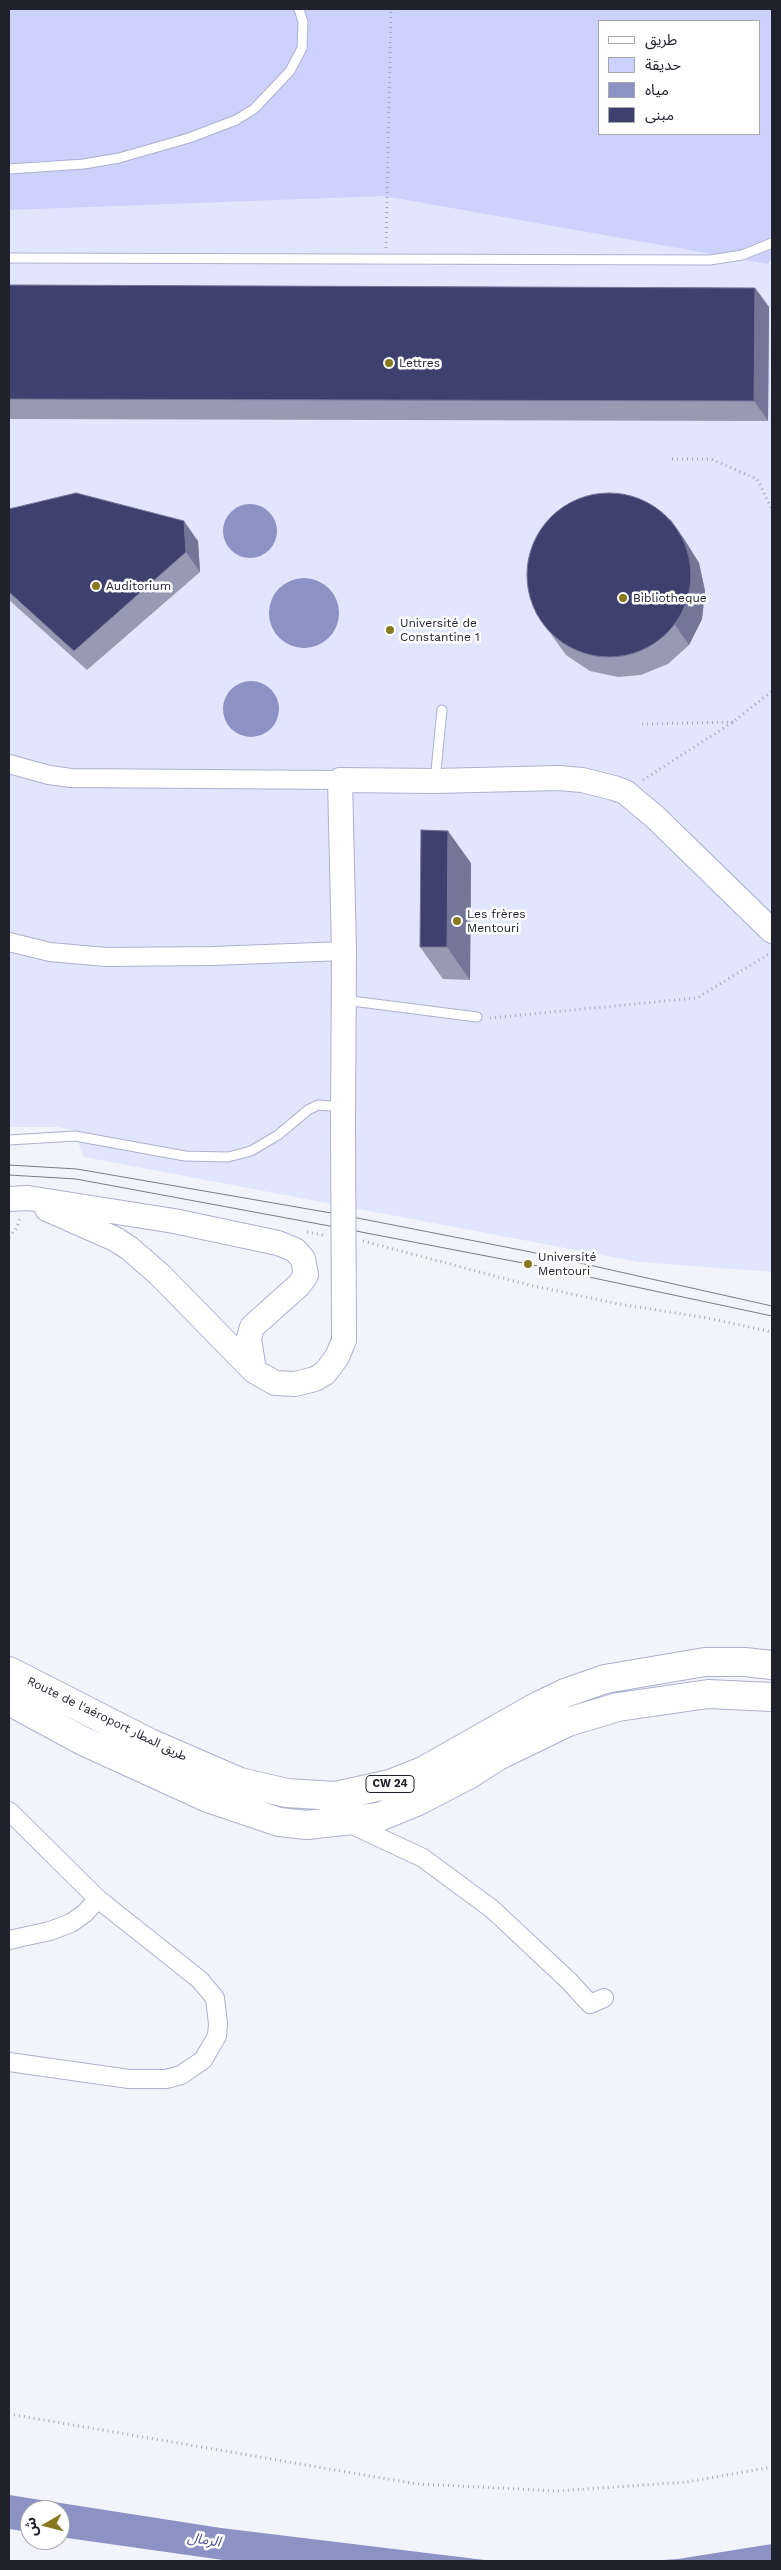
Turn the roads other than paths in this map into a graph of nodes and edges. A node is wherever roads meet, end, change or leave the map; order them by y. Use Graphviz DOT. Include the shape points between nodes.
graph roads {
  1 [pos="299,9"];
  2 [pos="9,169"];
  3 [pos="772,243"];
  4 [pos="9,258"];
  5 [pos="442,710"];
  6 [pos="9,764"];
  7 [pos="340,780"];
  8 [pos="435,781"];
  9 [pos="772,931"];
  10 [pos="9,942"];
  11 [pos="344,950"];
  12 [pos="343,1000"];
  13 [pos="477,1017"];
  14 [pos="343,1115"];
  15 [pos="9,1140"];
  16 [pos="18,1198"];
  17 [pos="254,1371"];
  18 [pos="9,1650"];
  19 [pos="772,1665"];
  20 [pos="9,1671"];
  21 [pos="772,1697"];
  22 [pos="9,1701"];
  23 [pos="240,1782"];
  24 [pos="9,1811"];
  25 [pos="346,1822"];
  26 [pos="98,1900"];
  27 [pos="9,1940"];
  28 [pos="604,1998"];
  29 [pos="9,2062"];
  1 -- 2 [label="lane" via="303,22 302,48 290,72 254,109 236,120 189,138 119,158"];
  3 -- 4 [label="lane" via="742,255 710,260"];
  5 -- 8 [label="lane"];
  6 -- 7 [label="street" via="71,778"];
  7 -- 8 [label="street"];
  7 -- 11 [label="street"];
  8 -- 9 [label="street" via="559,778 582,780 624,792"];
  10 -- 11 [label="street" via="50,952 106,957"];
  11 -- 12 [label="street"];
  12 -- 13 [label="lane"];
  12 -- 14 [label="street"];
  14 -- 15 [label="lane" via="318,1105 251,1151 228,1157 184,1156 75,1136"];
  14 -- 17 [label="street, bridge" via="344,1340 325,1373 306,1382 275,1382"];
  16 -- 17 [label="street" via="129,1248"];
  16 -- 17 [label="street" via="234,1233 295,1250 303,1259 306,1275 252,1327 249,1338"];
  18 -- 23 [label="highway, CW 24" via="177,1736"];
  19 -- 23 [label="highway, Route de l'aéroport طريق المطار / CW 24" via="705,1662 605,1679 536,1707 423,1770 365,1791 336,1796 304,1794 268,1790"];
  20 -- 23 [label="highway, Route de l'aéroport طريق المطار / CW 24" via="150,1743"];
  21 -- 25 [label="highway, CW 24" via="708,1694 618,1707 568,1722 498,1756 418,1801 380,1817"];
  22 -- 25 [label="highway, CW 24" via="83,1741 208,1798 279,1822 308,1825"];
  24 -- 26 [label="street"];
  25 -- 28 [label="street" via="423,1858 492,1909 590,2004"];
  26 -- 27 [label="street" via="71,1923"];
  26 -- 29 [label="street" via="208,1989 214,1998 218,2024 211,2048 194,2068 166,2079 129,2079"];
}
